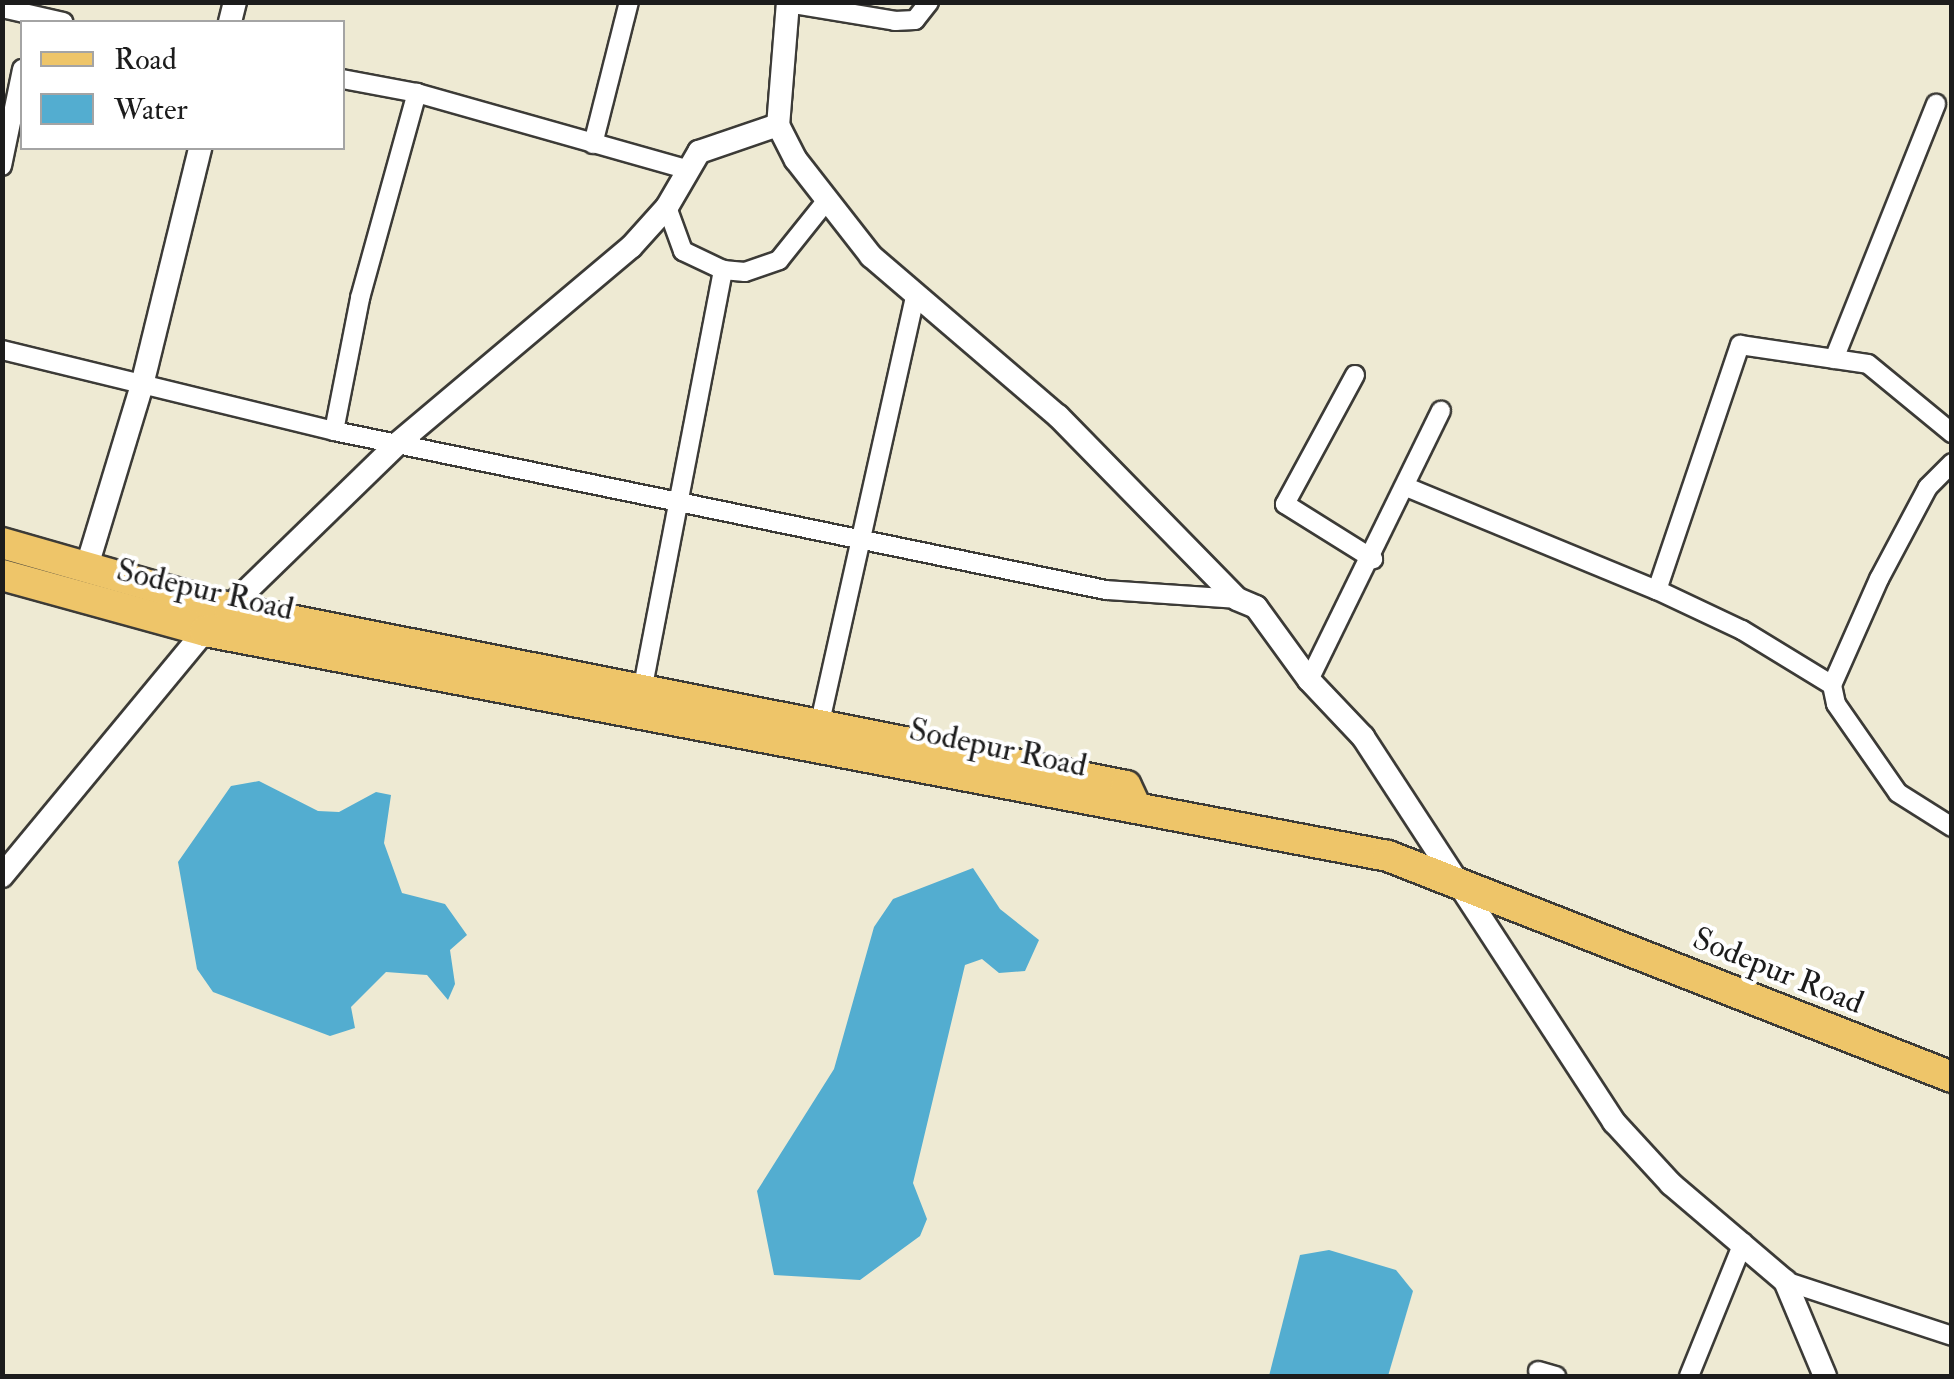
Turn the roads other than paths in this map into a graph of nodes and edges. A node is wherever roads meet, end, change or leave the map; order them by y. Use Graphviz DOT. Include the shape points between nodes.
graph roads {
  1 [pos="629,2"];
  2 [pos="929,2"];
  3 [pos="788,3"];
  4 [pos="2,8"];
  5 [pos="34,14"];
  6 [pos="20,79"];
  7 [pos="345,80"];
  8 [pos="416,92"];
  9 [pos="1936,104"];
  10 [pos="778,125"];
  11 [pos="593,144"];
  12 [pos="200,150"];
  13 [pos="2,166"];
  14 [pos="688,170"];
  15 [pos="827,200"];
  16 [pos="668,207"];
  17 [pos="723,270"];
  18 [pos="916,294"];
  19 [pos="2,350"];
  20 [pos="1834,359"];
  21 [pos="1355,375"];
  22 [pos="142,385"];
  23 [pos="1442,410"];
  24 [pos="334,431"];
  25 [pos="1952,433"];
  26 [pos="398,443"];
  27 [pos="1952,463"];
  28 [pos="1409,488"];
  29 [pos="677,497"];
  30 [pos="856,539"];
  31 [pos="2,543"];
  32 [pos="1374,559"];
  33 [pos="86,566"];
  34 [pos="5,580"];
  35 [pos="1656,590"];
  36 [pos="1237,599"];
  37 [pos="228,608"];
  38 [pos="205,631"];
  39 [pos="1309,680"];
  40 [pos="1832,685"];
  41 [pos="643,686"];
  42 [pos="820,722"];
  43 [pos="1136,805"];
  44 [pos="1952,827"];
  45 [pos="2,876"];
  46 [pos="1456,882"];
  47 [pos="1952,1077"];
  48 [pos="1743,1243"];
  49 [pos="1785,1281"];
  50 [pos="1952,1336"];
  51 [pos="1688,1376"];
  52 [pos="1825,1376"];
  1 -- 11 [label="street"];
  2 -- 3 [label="street" via="915,20 895,21"];
  3 -- 10 [label="street"];
  4 -- 5 [label="street"];
  6 -- 13 [label="street"];
  7 -- 8 [label="street"];
  8 -- 11 [label="street"];
  8 -- 24 [label="street" via="360,298"];
  9 -- 20 [label="street"];
  10 -- 14 [label="street" via="699,152"];
  10 -- 15 [label="street"];
  11 -- 14 [label="street"];
  12 -- 22 [label="street"];
  14 -- 16 [label="street"];
  15 -- 17 [label="street" via="780,260 745,272"];
  15 -- 18 [label="street" via="871,256"];
  16 -- 17 [label="street" via="683,251"];
  16 -- 26 [label="street" via="632,247"];
  17 -- 29 [label="street"];
  18 -- 30 [label="street"];
  18 -- 36 [label="street" via="1058,416"];
  19 -- 22 [label="street"];
  20 -- 25 [label="street" via="1868,364"];
  20 -- 35 [label="street" via="1740,345"];
  21 -- 32 [label="street" via="1286,504"];
  22 -- 24 [label="street"];
  22 -- 33 [label="street"];
  23 -- 28 [label="street"];
  24 -- 26 [label="street"];
  26 -- 29 [label="street"];
  26 -- 37 [label="street"];
  27 -- 40 [label="street" via="1928,487"];
  28 -- 32 [label="street"];
  28 -- 35 [label="street"];
  29 -- 30 [label="street"];
  29 -- 41 [label="street"];
  30 -- 36 [label="street" via="1106,590"];
  30 -- 42 [label="street"];
  31 -- 33 [label="main road"];
  32 -- 39 [label="street"];
  33 -- 37 [label="main road"];
  34 -- 38 [label="main road, Sodepur Road"];
  35 -- 40 [label="street" via="1742,630"];
  36 -- 39 [label="street" via="1256,607"];
  37 -- 38 [label="street"];
  37 -- 41 [label="main road"];
  38 -- 43 [label="main road, Sodepur Road" via="1108,807"];
  38 -- 45 [label="street"];
  39 -- 46 [label="street" via="1363,737"];
  40 -- 44 [label="street" via="1836,704 1898,793"];
  41 -- 42 [label="main road"];
  42 -- 43 [label="main road" via="1126,786"];
  43 -- 46 [label="main road, Sodepur Road" via="1388,856"];
  46 -- 47 [label="main road, Sodepur Road"];
  46 -- 48 [label="street" via="1614,1122 1671,1184"];
  48 -- 49 [label="street"];
  48 -- 51 [label="street"];
  49 -- 50 [label="street"];
  49 -- 52 [label="street"];
}
